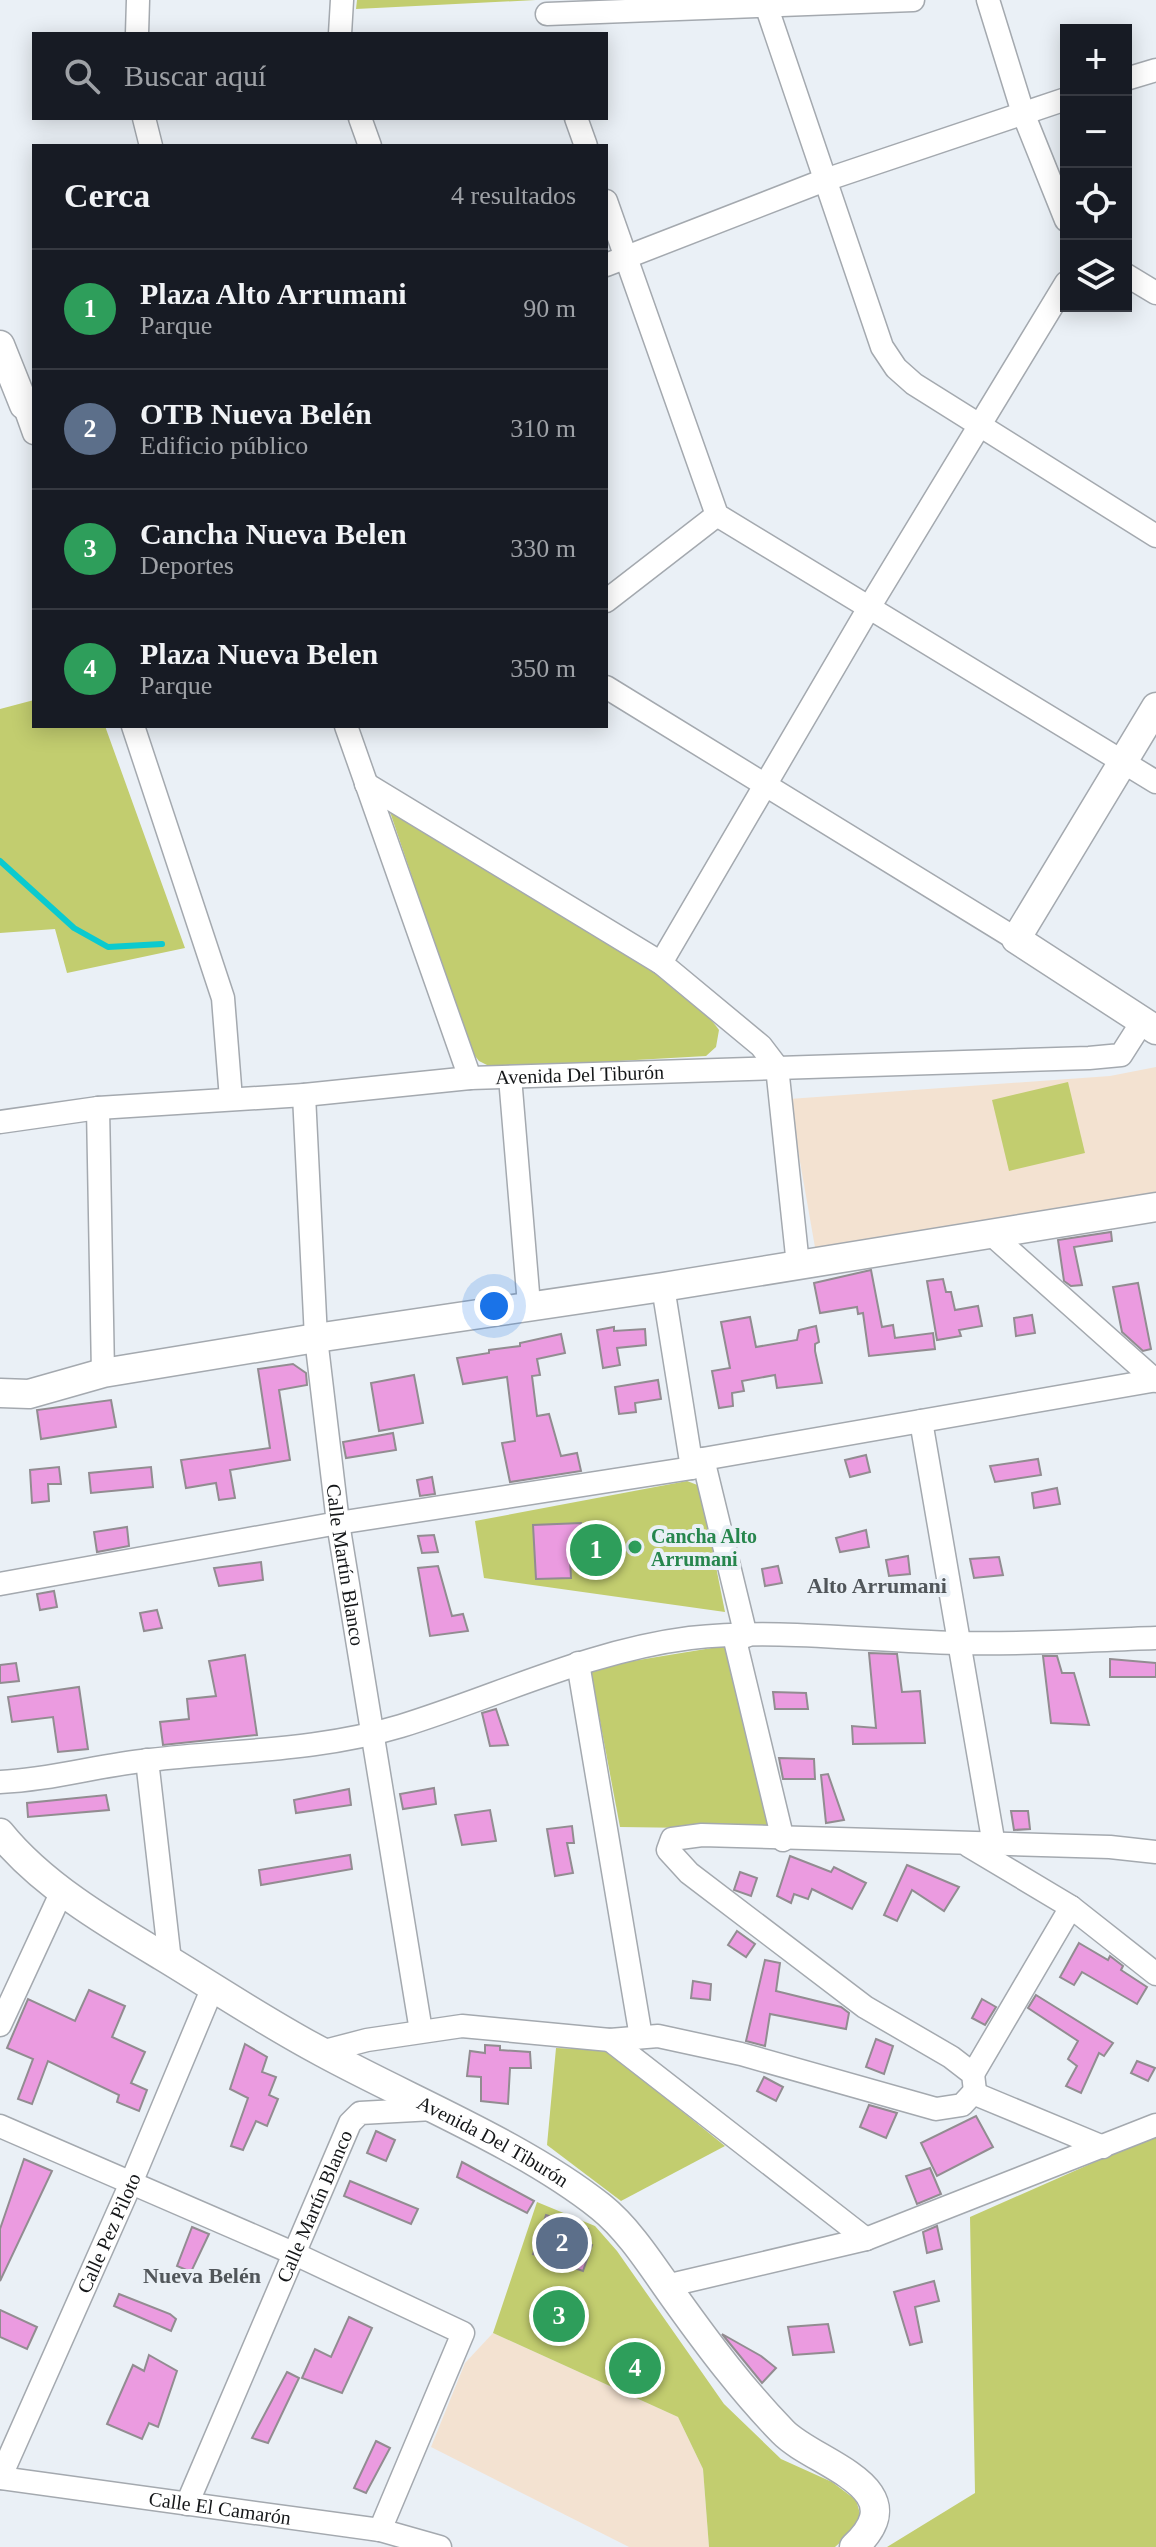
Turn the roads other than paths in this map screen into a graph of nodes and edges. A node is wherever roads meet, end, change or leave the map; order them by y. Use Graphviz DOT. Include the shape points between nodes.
graph roads {
  1 [pos="138,0"];
  2 [pos="342,0"];
  3 [pos="913,0"];
  4 [pos="988,0"];
  5 [pos="766,2"];
  6 [pos="549,16"];
  7 [pos="137,32"];
  8 [pos="340,32"];
  9 [pos="1156,70"];
  10 [pos="1132,77"];
  11 [pos="1060,101"];
  12 [pos="1023,113"];
  13 [pos="144,120"];
  14 [pos="361,120"];
  15 [pos="577,120"];
  16 [pos="150,144"];
  17 [pos="369,144"];
  18 [pos="585,144"];
  19 [pos="825,180"];
  20 [pos="1060,205"];
  21 [pos="608,213"];
  22 [pos="616,261"];
  23 [pos="1132,279"];
  24 [pos="1060,293"];
  25 [pos="1156,293"];
  26 [pos="0,345"];
  27 [pos="24,405"];
  28 [pos="981,425"];
  29 [pos="32,427"];
  30 [pos="717,515"];
  31 [pos="1156,536"];
  32 [pos="608,599"];
  33 [pos="870,606"];
  34 [pos="608,688"];
  35 [pos="1156,707"];
  36 [pos="134,728"];
  37 [pos="347,728"];
  38 [pos="1123,762"];
  39 [pos="1156,782"];
  40 [pos="366,784"];
  41 [pos="766,784"];
  42 [pos="1016,939"];
  43 [pos="661,963"];
  44 [pos="1149,1026"];
  45 [pos="777,1067"];
  46 [pos="510,1077"];
  47 [pos="470,1078"];
  48 [pos="304,1095"];
  49 [pos="231,1099"];
  50 [pos="98,1108"];
  51 [pos="0,1122"];
  52 [pos="1156,1207"];
  53 [pos="991,1234"];
  54 [pos="798,1265"];
  55 [pos="663,1287"];
  56 [pos="529,1305"];
  57 [pos="316,1338"];
  58 [pos="103,1373"];
  59 [pos="1156,1382"];
  60 [pos="0,1393"];
  61 [pos="921,1421"];
  62 [pos="698,1463"];
  63 [pos="338,1523"];
  64 [pos="0,1584"];
  65 [pos="740,1636"];
  66 [pos="1156,1638"];
  67 [pos="959,1643"];
  68 [pos="578,1663"];
  69 [pos="374,1733"];
  70 [pos="147,1760"];
  71 [pos="0,1782"];
  72 [pos="0,1833"];
  73 [pos="783,1840"];
  74 [pos="968,1845"];
  75 [pos="994,1845"];
  76 [pos="1156,1852"];
  77 [pos="63,1889"];
  78 [pos="1071,1907"];
  79 [pos="170,1961"];
  80 [pos="1156,1974"];
  81 [pos="213,1987"];
  82 [pos="0,2025"];
  83 [pos="421,2031"];
  84 [pos="641,2037"];
  85 [pos="610,2040"];
  86 [pos="321,2052"];
  87 [pos="973,2084"];
  88 [pos="433,2109"];
  89 [pos="1156,2125"];
  90 [pos="0,2126"];
  91 [pos="1103,2147"];
  92 [pos="131,2183"];
  93 [pos="866,2239"];
  94 [pos="293,2253"];
  95 [pos="666,2286"];
  96 [pos="0,2478"];
  97 [pos="187,2504"];
  98 [pos="380,2530"];
  99 [pos="440,2547"];
  100 [pos="854,2547"];
  1 -- 7 [label="street"];
  2 -- 8 [label="street"];
  3 -- 5 [label="street"];
  4 -- 12 [label="street"];
  5 -- 6 [label="street"];
  5 -- 19 [label="street"];
  9 -- 10 [label="street"];
  11 -- 12 [label="street"];
  12 -- 19 [label="street"];
  12 -- 20 [label="street"];
  13 -- 16 [label="street"];
  14 -- 17 [label="street"];
  15 -- 18 [label="street"];
  19 -- 22 [label="street"];
  19 -- 28 [label="street" via="882,347 914,384"];
  21 -- 22 [label="street"];
  22 -- 30 [label="street"];
  23 -- 25 [label="street"];
  24 -- 28 [label="street"];
  26 -- 27 [label="street"];
  27 -- 29 [label="street"];
  28 -- 31 [label="street"];
  28 -- 33 [label="street"];
  30 -- 32 [label="street"];
  30 -- 33 [label="street"];
  33 -- 38 [label="street"];
  33 -- 41 [label="street"];
  34 -- 41 [label="street"];
  35 -- 38 [label="street"];
  36 -- 49 [label="street" via="223,998"];
  37 -- 40 [label="street"];
  38 -- 39 [label="street"];
  38 -- 42 [label="street"];
  40 -- 43 [label="street"];
  40 -- 47 [label="street"];
  41 -- 42 [label="street"];
  41 -- 43 [label="street"];
  42 -- 44 [label="street"];
  43 -- 45 [label="street" via="761,1046"];
  44 -- 45 [label="street, Avenida Del Tiburón" via="1121,1055"];
  45 -- 46 [label="street, Avenida Del Tiburón"];
  45 -- 54 [label="street"];
  46 -- 47 [label="street, Avenida Del Tiburón"];
  46 -- 56 [label="street"];
  47 -- 48 [label="street, Avenida Del Tiburón"];
  48 -- 49 [label="street, Avenida Del Tiburón"];
  48 -- 57 [label="street, Calle Martín Blanco"];
  49 -- 50 [label="street, Avenida Del Tiburón"];
  50 -- 51 [label="street, Avenida Del Tiburón"];
  50 -- 58 [label="street"];
  52 -- 53 [label="street"];
  53 -- 54 [label="street"];
  53 -- 59 [label="street"];
  54 -- 55 [label="street"];
  55 -- 56 [label="street"];
  55 -- 62 [label="street"];
  56 -- 57 [label="street"];
  57 -- 58 [label="street"];
  57 -- 63 [label="street, Calle Martín Blanco"];
  58 -- 60 [label="street" via="29,1394"];
  59 -- 61 [label="street"];
  61 -- 62 [label="street"];
  61 -- 67 [label="street"];
  62 -- 63 [label="street"];
  62 -- 65 [label="street"];
  63 -- 64 [label="street"];
  63 -- 69 [label="street, Calle Martín Blanco"];
  65 -- 67 [label="street"];
  65 -- 68 [label="street" via="691,1638"];
  65 -- 73 [label="street"];
  66 -- 67 [label="street"];
  67 -- 75 [label="street"];
  68 -- 69 [label="street"];
  68 -- 84 [label="street"];
  69 -- 70 [label="street" via="323,1746"];
  69 -- 83 [label="street, Calle Martín Blanco"];
  70 -- 71 [label="street"];
  70 -- 79 [label="street"];
  72 -- 77 [label="street, Avenida Del Tiburón" via="25,1864"];
  73 -- 74 [label="street"];
  73 -- 87 [label="street" via="684,1836 672,1839 668,1850 689,1873 865,2007 951,2057"];
  74 -- 75 [label="street"];
  74 -- 78 [label="street"];
  75 -- 76 [label="street"];
  77 -- 79 [label="street, Avenida Del Tiburón" via="103,1921"];
  77 -- 82 [label="street"];
  78 -- 80 [label="street"];
  78 -- 87 [label="street"];
  79 -- 81 [label="street, Avenida Del Tiburón"];
  81 -- 86 [label="street, Avenida Del Tiburón"];
  81 -- 92 [label="street, Calle Pez Piloto"];
  83 -- 85 [label="street" via="462,2026"];
  83 -- 86 [label="street"];
  84 -- 85 [label="street"];
  84 -- 87 [label="street" via="741,2054 936,2109 962,2105"];
  85 -- 93 [label="street"];
  86 -- 88 [label="street, Avenida Del Tiburón"];
  87 -- 91 [label="street"];
  88 -- 94 [label="street, Calle Martín Blanco" via="377,2110 360,2113 350,2123"];
  88 -- 95 [label="street, Avenida Del Tiburón" via="603,2208"];
  89 -- 91 [label="street"];
  90 -- 92 [label="street"];
  91 -- 93 [label="street"];
  92 -- 94 [label="street"];
  92 -- 96 [label="street, Calle Pez Piloto"];
  93 -- 95 [label="street"];
  94 -- 97 [label="street, Calle Martín Blanco"];
  94 -- 98 [label="street" via="463,2333"];
  95 -- 100 [label="street, Avenida Del Tiburón" via="747,2396 791,2441 854,2476 871,2495 870,2533"];
  96 -- 97 [label="street, Calle El Camarón"];
  97 -- 98 [label="street, Calle El Camarón"];
  98 -- 99 [label="street, Calle El Camarón"];
}
